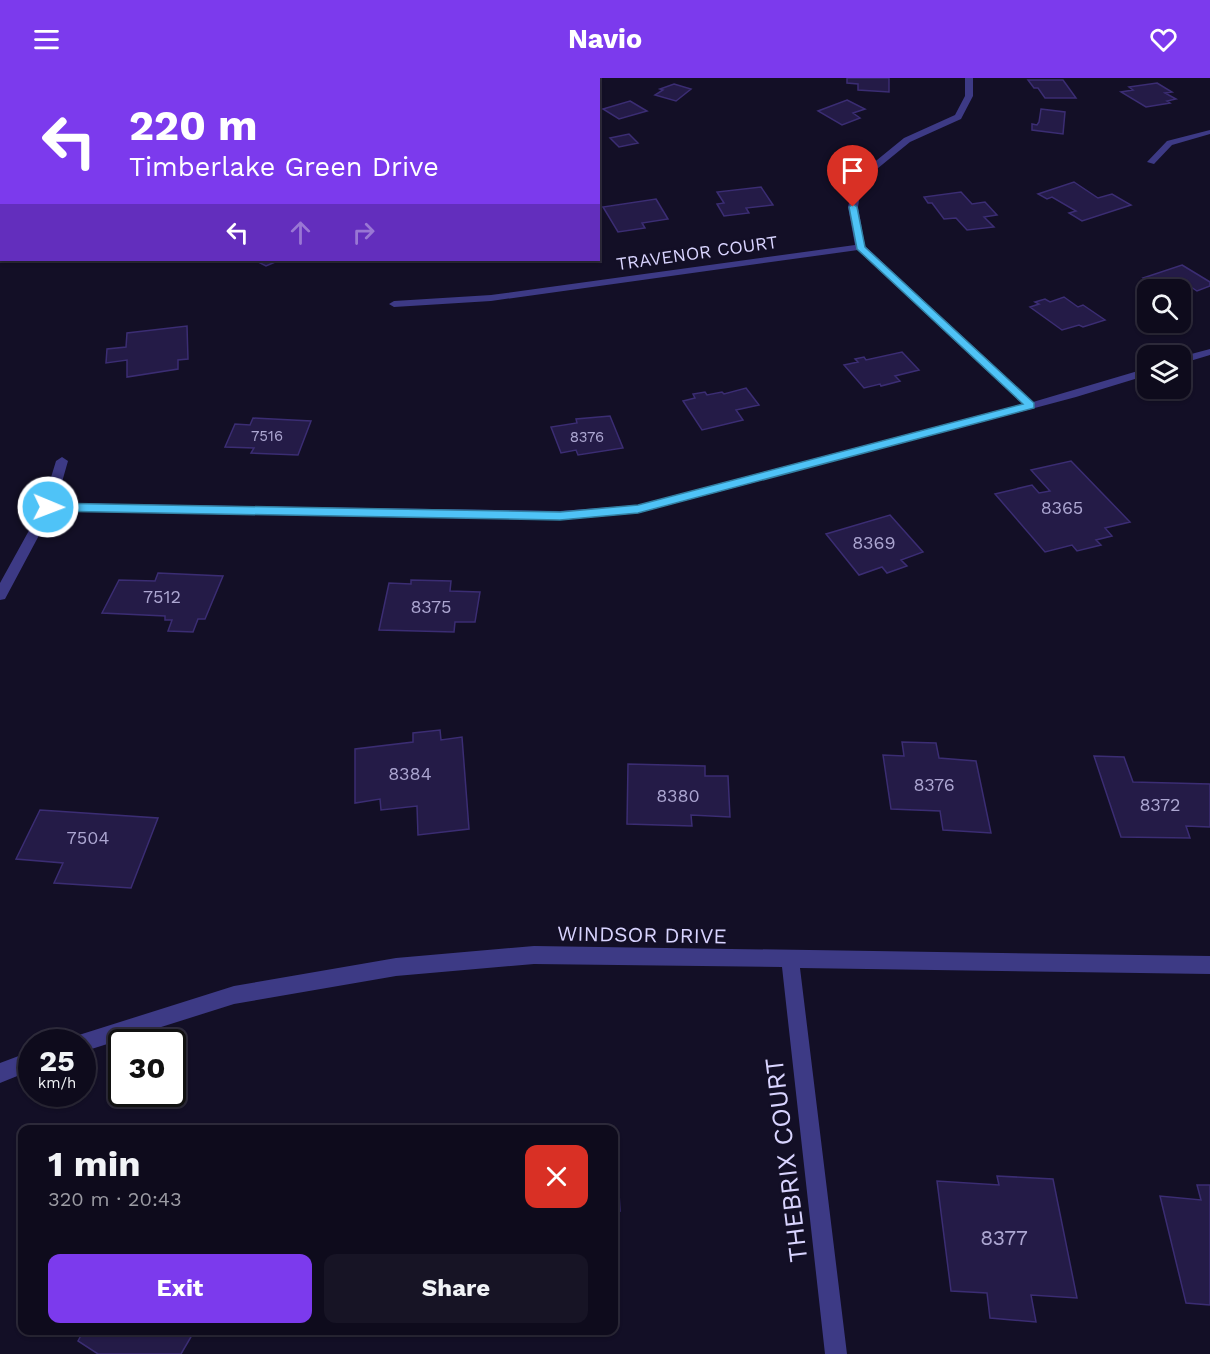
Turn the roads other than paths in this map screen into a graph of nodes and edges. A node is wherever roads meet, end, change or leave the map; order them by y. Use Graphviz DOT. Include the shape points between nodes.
graph roads {
  1 [pos="969,78"];
  2 [pos="1210,132"];
  3 [pos="1150,162"];
  4 [pos="860,247"];
  5 [pos="394,304"];
  6 [pos="1210,352"];
  7 [pos="1191,358"];
  8 [pos="1137,374"];
  9 [pos="1030,405"];
  10 [pos="62,460"];
  11 [pos="48,507"];
  12 [pos="0,595"];
  13 [pos="790,960"];
  14 [pos="1210,965"];
  15 [pos="96,1039"];
  16 [pos="18,1066"];
  17 [pos="0,1073"];
  18 [pos="836,1354"];
  1 -- 4 [label="street" via="969,96 958,117 908,141 869,171 857,188 853,207"];
  2 -- 3 [label="street" via="1161,147"];
  4 -- 5 [label="street, TRAVENOR COURT" via="491,298"];
  4 -- 9 [label="street"];
  6 -- 7 [label="street"];
  8 -- 9 [label="street"];
  9 -- 11 [label="street" via="638,509 560,516"];
  10 -- 11 [label="street"];
  11 -- 12 [label="street"];
  13 -- 14 [label="street, WINDSOR DRIVE"];
  13 -- 15 [label="street, WINDSOR DRIVE" via="534,955 396,967 234,995"];
  13 -- 18 [label="street, THEBRIX COURT"];
  16 -- 17 [label="street"];
}
